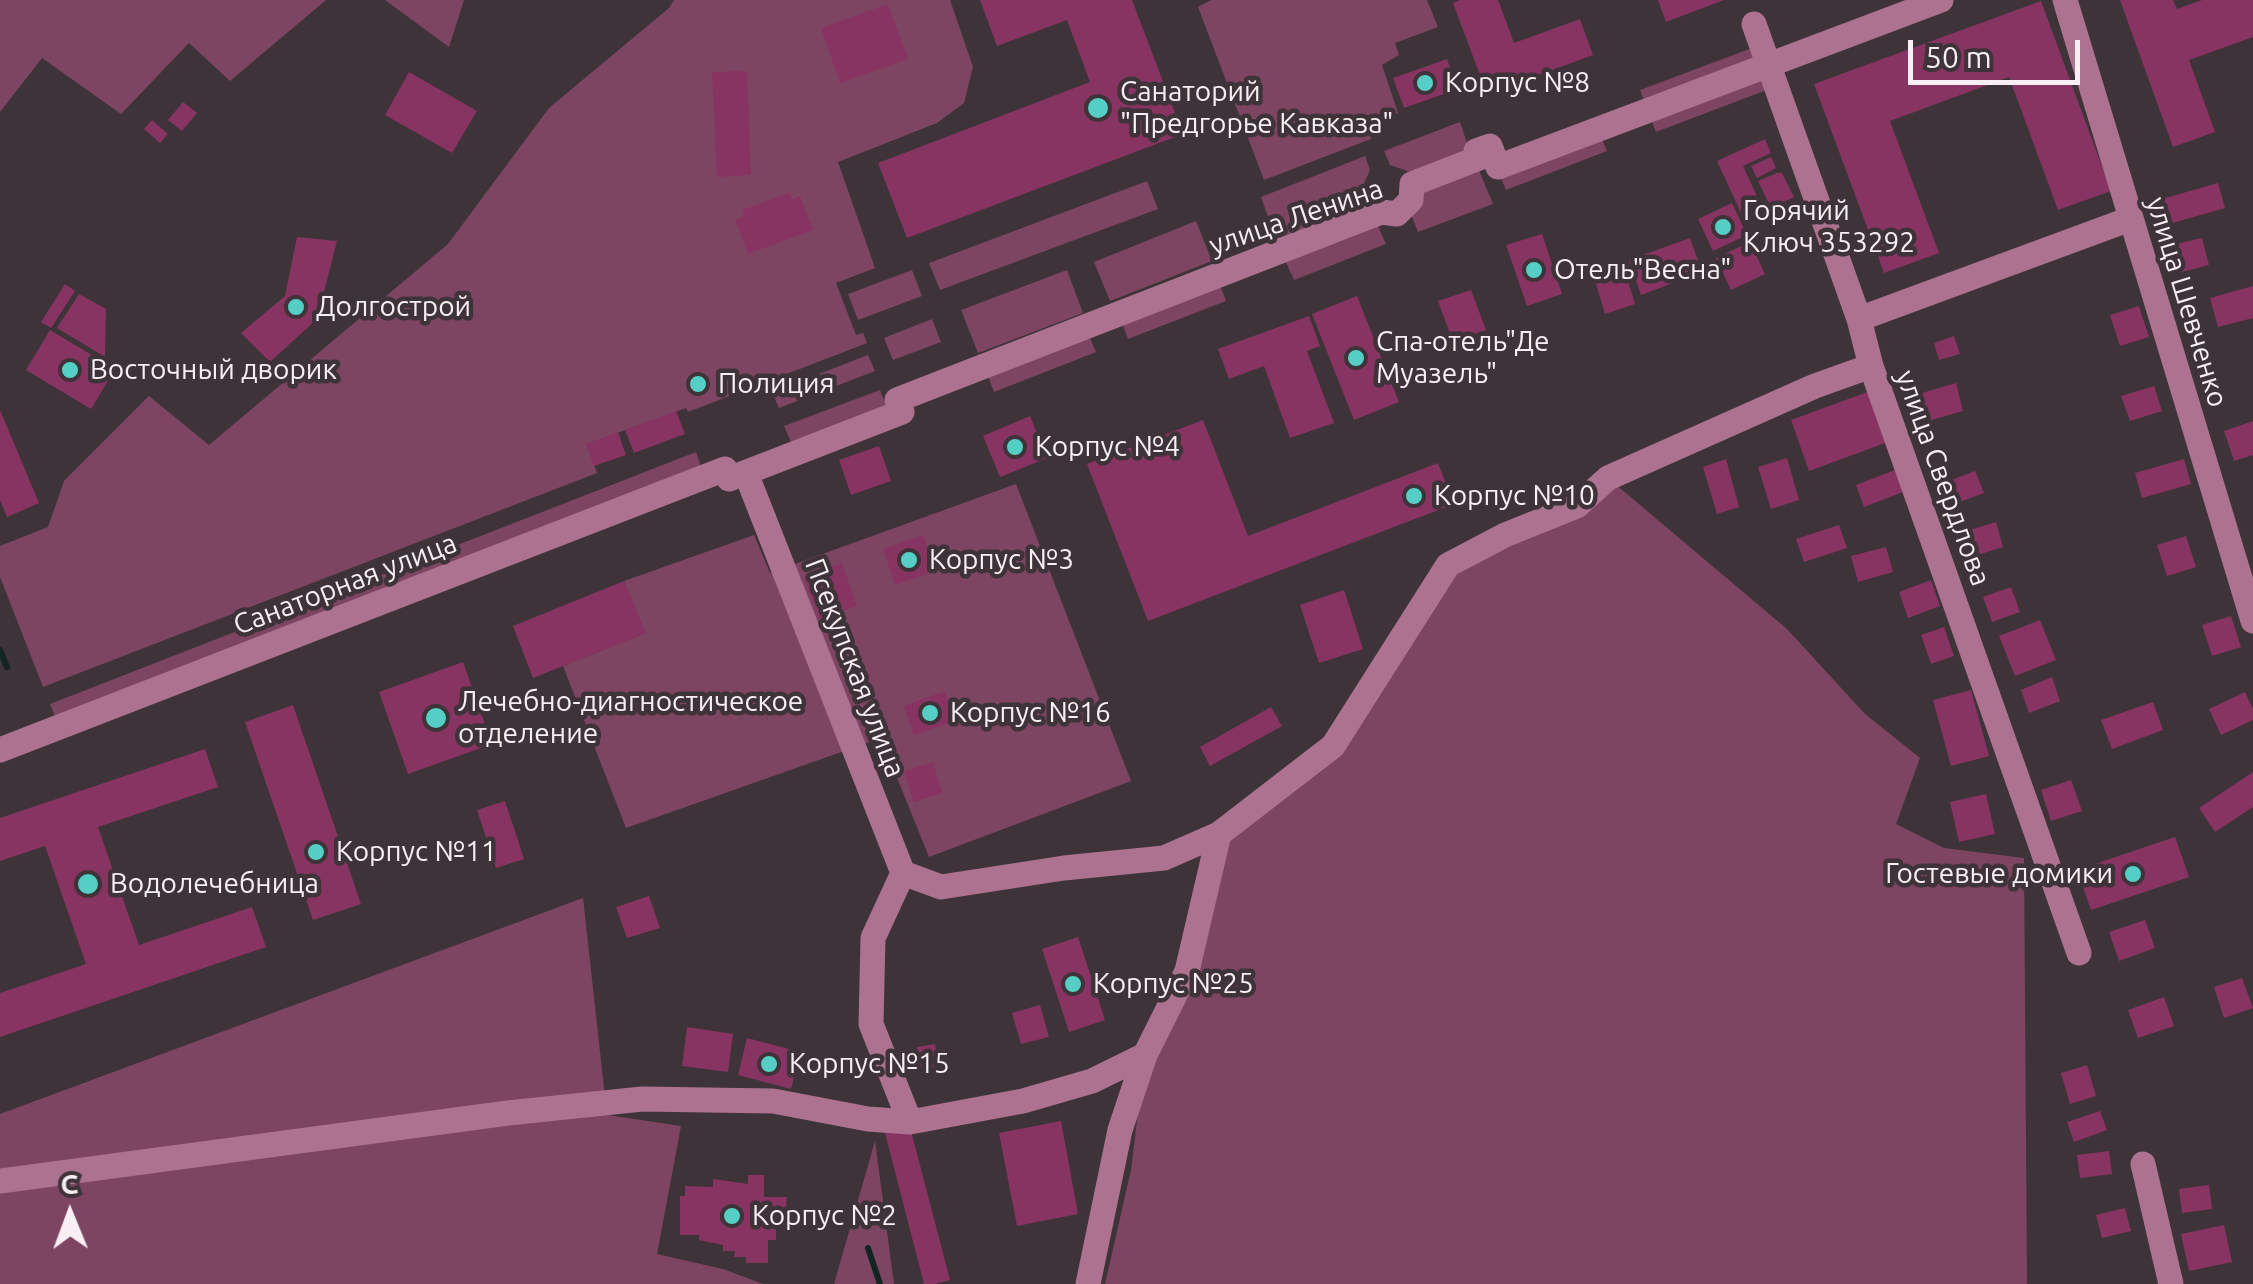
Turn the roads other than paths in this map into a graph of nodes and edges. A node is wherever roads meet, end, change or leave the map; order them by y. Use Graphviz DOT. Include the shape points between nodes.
graph roads {
  1 [pos="1941,0"];
  2 [pos="2065,0"];
  3 [pos="1754,24"];
  4 [pos="1768,63"];
  5 [pos="2130,219"];
  6 [pos="1859,318"];
  7 [pos="1871,366"];
  8 [pos="712,474"];
  9 [pos="750,486"];
  10 [pos="2253,621"];
  11 [pos="0,750"];
  12 [pos="1219,834"];
  13 [pos="903,873"];
  14 [pos="2078,953"];
  15 [pos="1145,1054"];
  16 [pos="910,1122"];
  17 [pos="2143,1164"];
  18 [pos="0,1181"];
  19 [pos="1088,1284"];
  20 [pos="2171,1284"];
  1 -- 4 [label="street, улица Ленина"];
  2 -- 5 [label="street, улица Шевченко"];
  3 -- 4 [label="street, улица Свердлова"];
  4 -- 6 [label="street, улица Свердлова"];
  4 -- 8 [label="street, улица Ленина" via="1498,166 1490,146 1476,150 1478,158 1412,184 1409,204 1398,214 1381,212 897,400 902,412 729,479 725,468"];
  5 -- 6 [label="street"];
  5 -- 10 [label="street, улица Шевченко"];
  6 -- 7 [label="street, улица Свердлова"];
  7 -- 12 [label="street" via="1608,478 1577,506 1448,566 1332,746"];
  7 -- 14 [label="street, улица Свердлова"];
  8 -- 11 [label="street, Санаторная улица"];
  9 -- 13 [label="street, Псекупская улица"];
  12 -- 13 [label="street" via="1164,858 941,887"];
  12 -- 15 [label="street" via="1188,971"];
  13 -- 16 [label="street" via="873,938 872,1024"];
  15 -- 16 [label="street" via="1092,1081 1023,1101"];
  15 -- 19 [label="street" via="1120,1130"];
  16 -- 18 [label="street" via="773,1101 642,1099"];
  17 -- 20 [label="street"];
}
